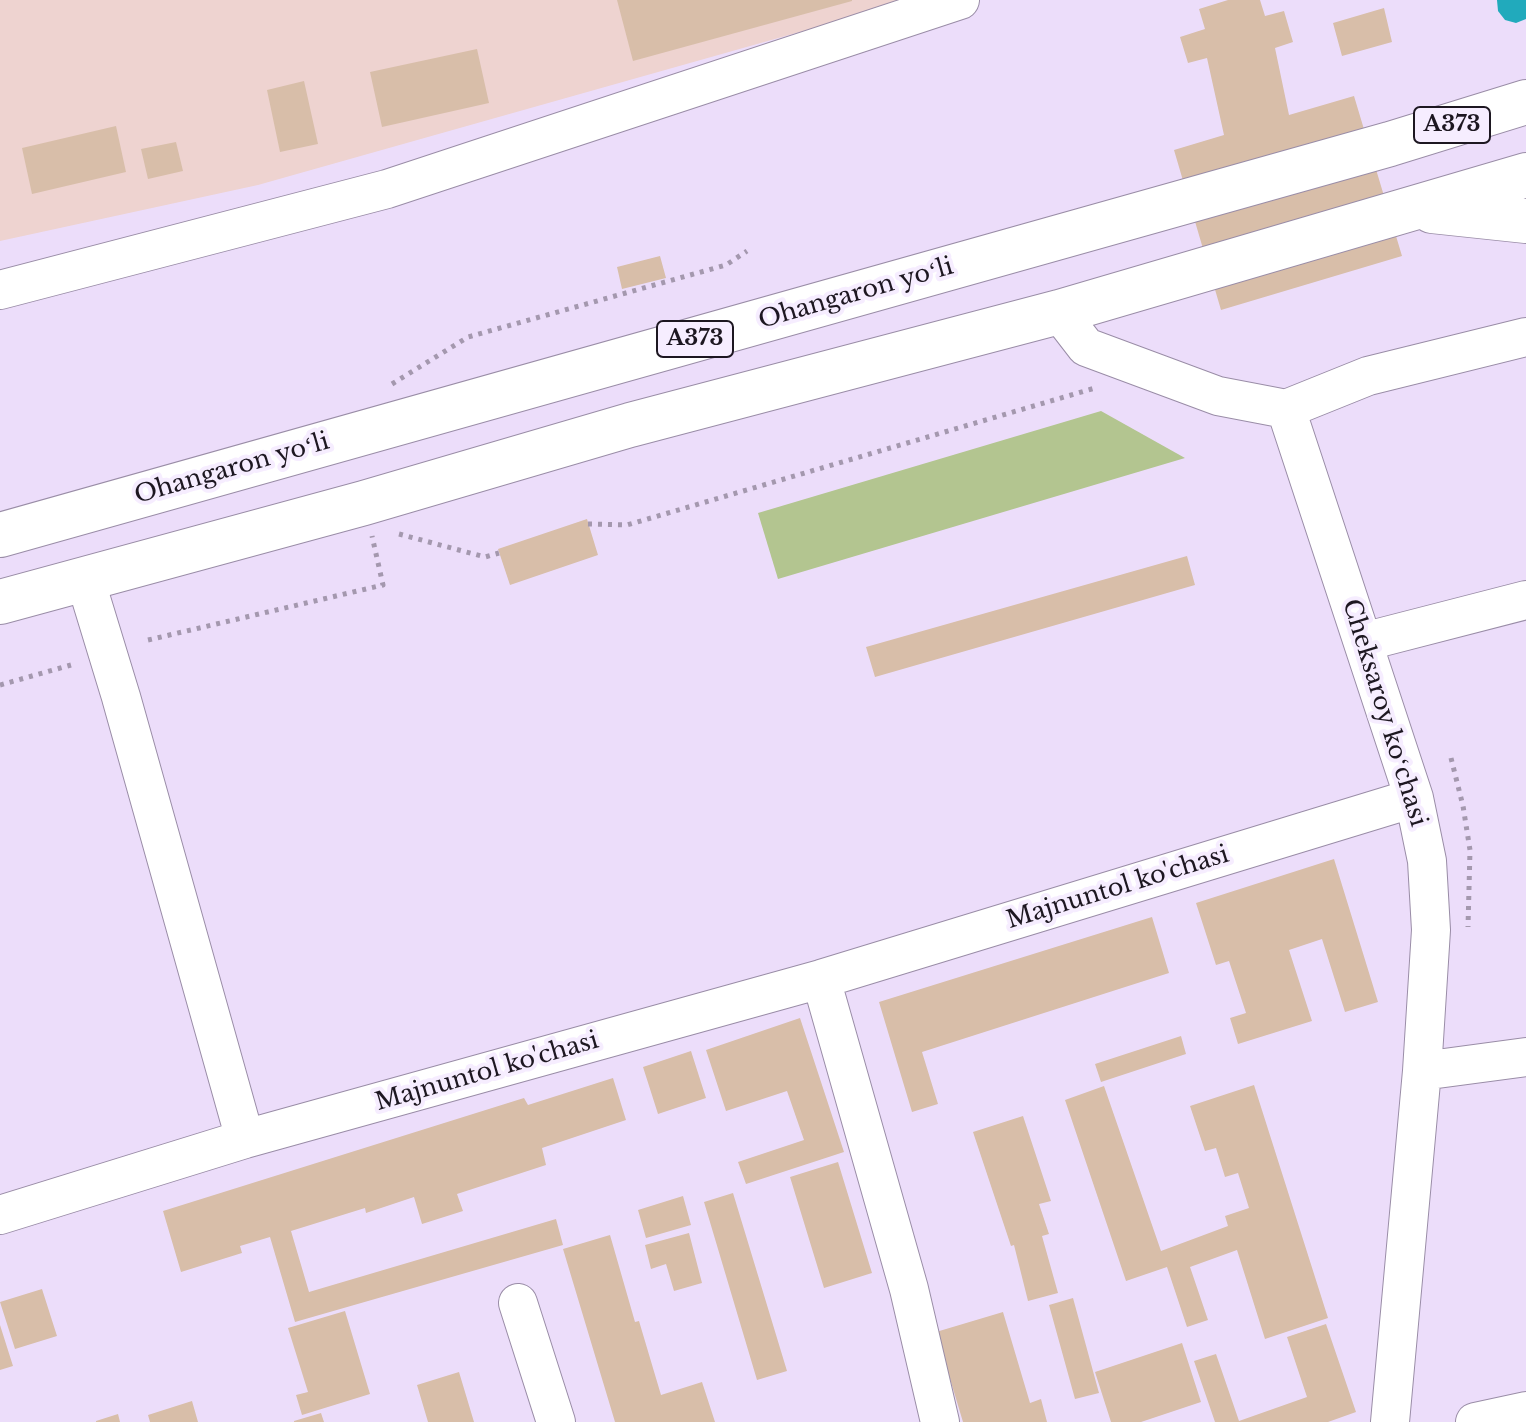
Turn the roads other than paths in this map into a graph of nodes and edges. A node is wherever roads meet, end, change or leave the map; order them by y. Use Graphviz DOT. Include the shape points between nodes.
graph roads {
  1 [pos="960,0"];
  2 [pos="1526,102"];
  3 [pos="1526,175"];
  4 [pos="1409,208"];
  5 [pos="1526,221"];
  6 [pos="0,290"];
  7 [pos="1059,312"];
  8 [pos="1526,337"];
  9 [pos="1286,409"];
  10 [pos="0,535"];
  11 [pos="85,579"];
  12 [pos="1526,600"];
  13 [pos="0,602"];
  14 [pos="1363,642"];
  15 [pos="1414,798"];
  16 [pos="821,979"];
  17 [pos="1526,1057"];
  18 [pos="1422,1071"];
  19 [pos="245,1139"];
  20 [pos="0,1215"];
  21 [pos="518,1303"];
  22 [pos="1526,1411"];
  23 [pos="556,1422"];
  24 [pos="940,1422"];
  25 [pos="1390,1422"];
  26 [pos="1475,1422"];
  1 -- 6 [label="street" via="387,189"];
  2 -- 10 [label="highway, Ohangaron yoʻli / A373"];
  3 -- 4 [label="highway"];
  4 -- 5 [label="highway"];
  4 -- 7 [label="highway"];
  7 -- 9 [label="street" via="1086,347 1218,396"];
  7 -- 11 [label="highway" via="630,425"];
  8 -- 9 [label="street" via="1368,376"];
  9 -- 14 [label="street, Cheksaroy koʻchasi"];
  11 -- 13 [label="highway"];
  11 -- 19 [label="street"];
  12 -- 14 [label="street"];
  14 -- 15 [label="street, Cheksaroy koʻchasi"];
  15 -- 16 [label="street, Majnuntol ko'chasi"];
  15 -- 18 [label="street, Cheksaroy koʻchasi" via="1427,861 1431,930"];
  16 -- 19 [label="street, Majnuntol ko'chasi"];
  16 -- 24 [label="street" via="909,1289"];
  17 -- 18 [label="street"];
  18 -- 25 [label="street, Cheksaroy koʻchasi"];
  19 -- 20 [label="street, Majnuntol ko'chasi"];
  21 -- 23 [label="street"];
  22 -- 26 [label="street"];
}
